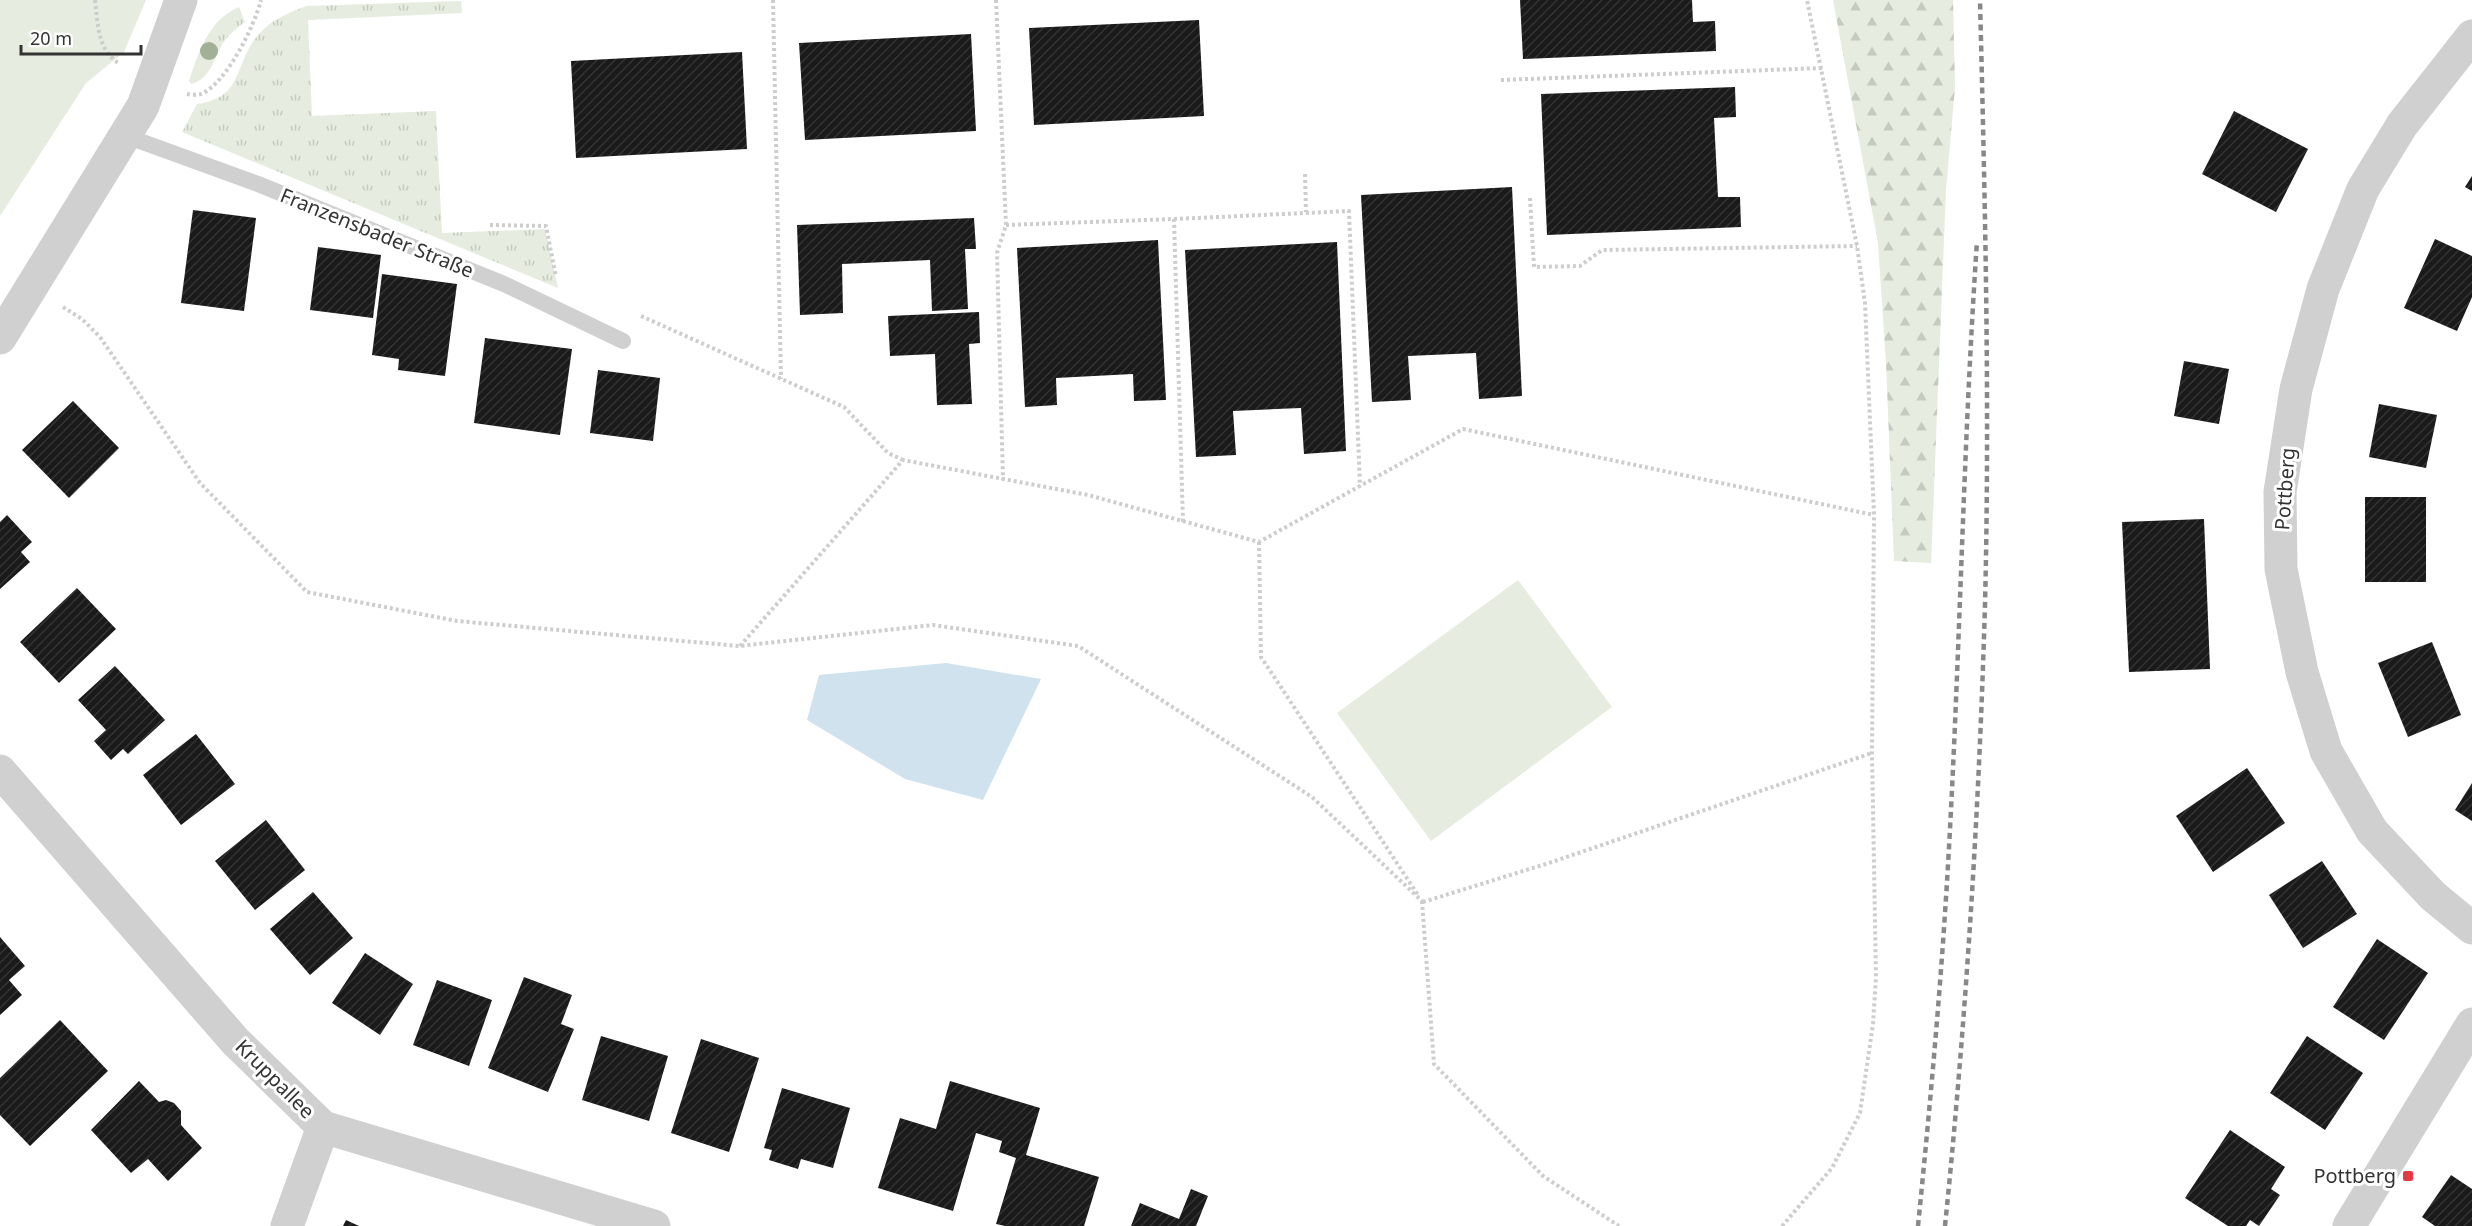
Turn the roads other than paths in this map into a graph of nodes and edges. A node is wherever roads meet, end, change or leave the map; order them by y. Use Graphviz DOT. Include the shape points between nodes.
graph roads {
  1 [pos="181,0"];
  2 [pos="2472,36"];
  3 [pos="126,136"];
  4 [pos="0,338"];
  5 [pos="623,341"];
  6 [pos="0,771"];
  7 [pos="2472,928"];
  8 [pos="2472,1024"];
  9 [pos="323,1127"];
  10 [pos="287,1226"];
  11 [pos="654,1226"];
  12 [pos="2349,1226"];
  1 -- 3 [label="street" via="153,81"];
  2 -- 7 [label="street, Pottberg" via="2402,125 2363,189 2324,288 2296,388 2280,503 2281,569 2302,672 2326,751 2372,831 2433,896"];
  3 -- 4 [label="street"];
  3 -- 5 [label="lane, Franzensbader Straße" via="258,184 504,284"];
  6 -- 9 [label="street, Kruppallee" via="235,1041"];
  8 -- 12 [label="street"];
  9 -- 10 [label="street"];
  9 -- 11 [label="street, Kruppallee"];
}
